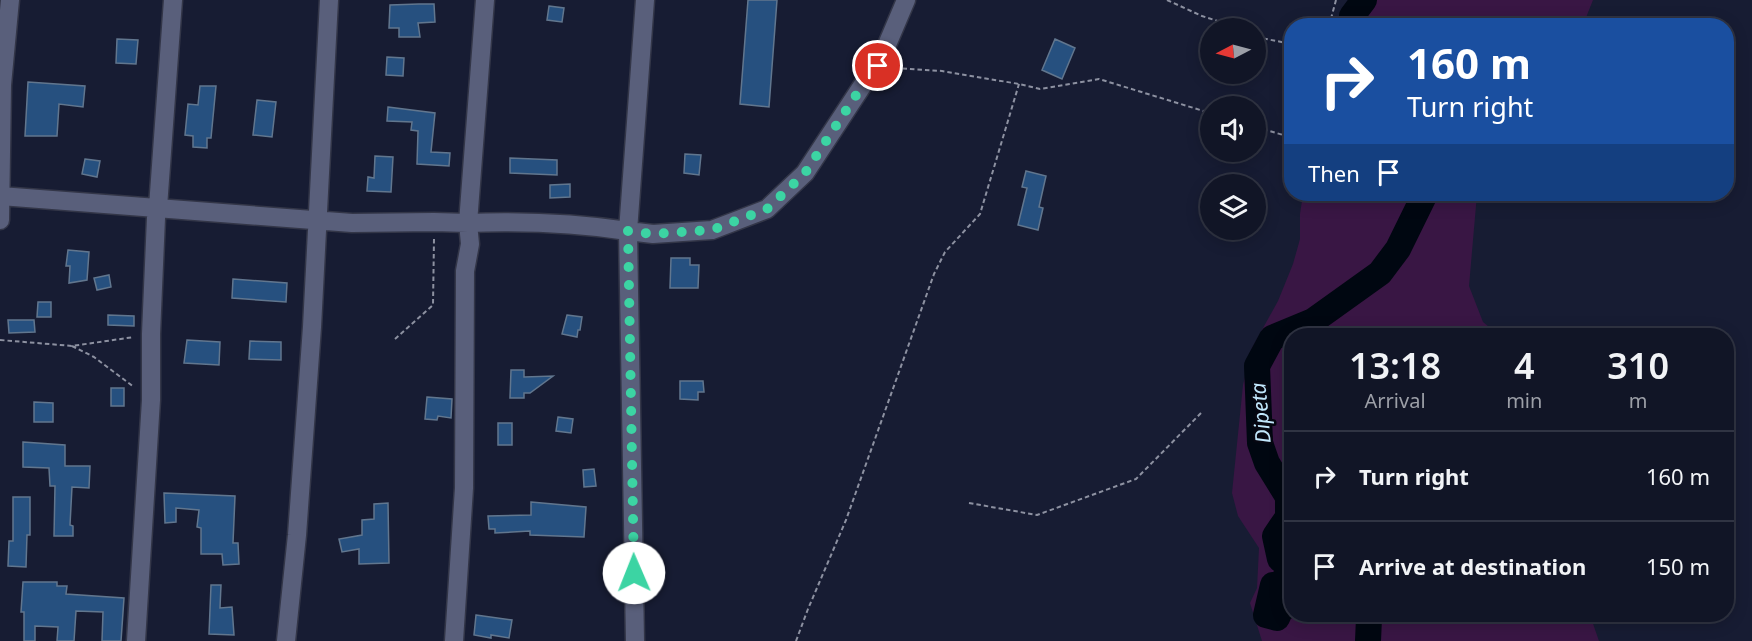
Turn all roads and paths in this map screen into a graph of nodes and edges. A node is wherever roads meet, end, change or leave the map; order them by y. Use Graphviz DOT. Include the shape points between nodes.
graph roads {
  1 [pos="10,0"];
  2 [pos="173,0"];
  3 [pos="329,0"];
  4 [pos="485,0"];
  5 [pos="645,0"];
  6 [pos="906,0"];
  7 [pos="1167,0"];
  8 [pos="1336,0"];
  9 [pos="1209,18"];
  10 [pos="1331,18"];
  11 [pos="1266,39"];
  12 [pos="1284,42"];
  13 [pos="878,66"];
  14 [pos="1019,84"];
  15 [pos="1200,110"];
  16 [pos="1266,130"];
  17 [pos="1284,135"];
  18 [pos="1,196"];
  19 [pos="158,207"];
  20 [pos="316,219"];
  21 [pos="0,220"];
  22 [pos="434,222"];
  23 [pos="468,223"];
  24 [pos="628,231"];
  25 [pos="151,334"];
  26 [pos="395,339"];
  27 [pos="0,340"];
  28 [pos="72,346"];
  29 [pos="152,400"];
  30 [pos="1203,411"];
  31 [pos="969,503"];
  32 [pos="136,641"];
  33 [pos="286,641"];
  34 [pos="454,641"];
  35 [pos="635,641"];
  36 [pos="796,641"];
  1 -- 18 [label="street" via="2,85"];
  2 -- 19 [label="street"];
  3 -- 20 [label="street"];
  4 -- 23 [label="street"];
  5 -- 24 [label="street"];
  6 -- 13 [label="street"];
  7 -- 9 [label="path"];
  8 -- 10 [label="path"];
  11 -- 12 [label="path"];
  13 -- 14 [label="path" via="942,71"];
  13 -- 24 [label="street" via="805,173 767,209 712,230 653,234"];
  14 -- 15 [label="path" via="1040,89 1099,80"];
  14 -- 36 [label="path" via="980,214 945,252 934,274 846,520"];
  16 -- 17 [label="path"];
  18 -- 19 [label="street"];
  18 -- 21 [label="street"];
  19 -- 20 [label="street"];
  19 -- 25 [label="street"];
  20 -- 22 [label="street" via="352,223"];
  20 -- 33 [label="street" via="312,327"];
  22 -- 23 [label="street"];
  22 -- 26 [label="path" via="434,305"];
  23 -- 24 [label="street" via="521,221"];
  23 -- 34 [label="street" via="464,488"];
  24 -- 35 [label="street"];
  25 -- 28 [label="path"];
  25 -- 29 [label="street"];
  27 -- 28 [label="path"];
  28 -- 29 [label="path" via="94,357"];
  29 -- 32 [label="street"];
  30 -- 31 [label="path" via="1136,479 1037,515"];
}
